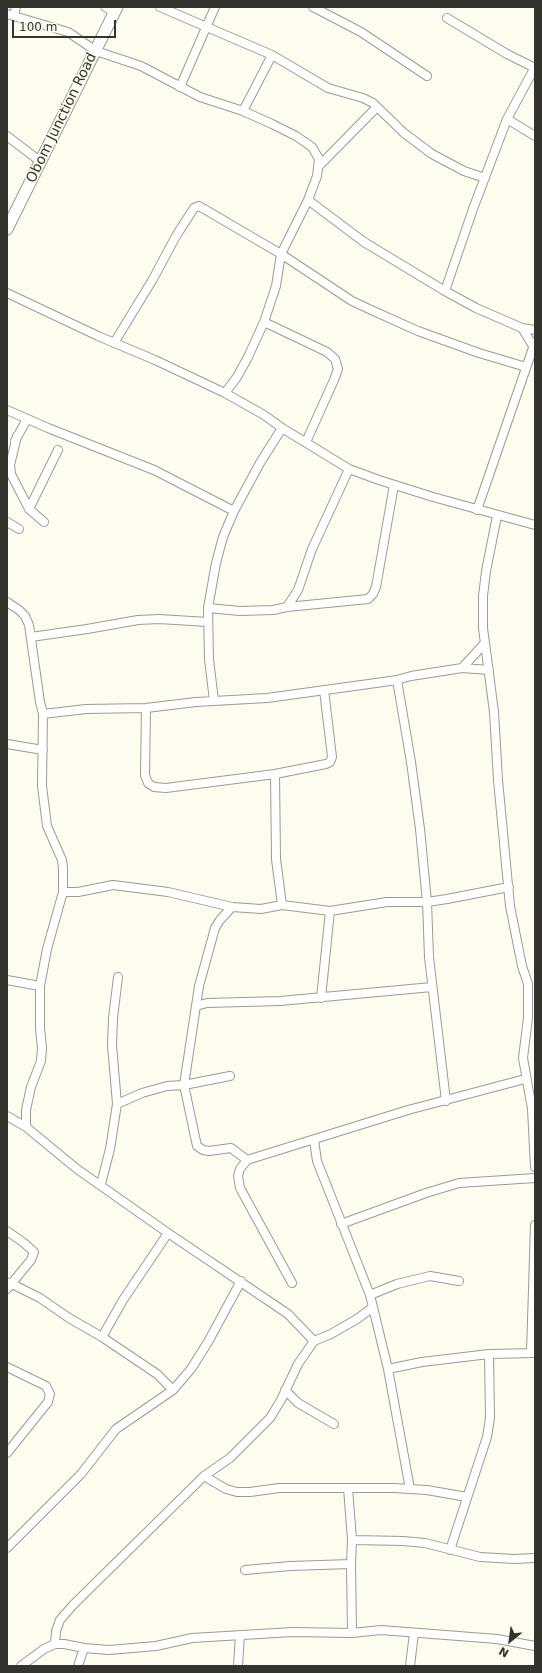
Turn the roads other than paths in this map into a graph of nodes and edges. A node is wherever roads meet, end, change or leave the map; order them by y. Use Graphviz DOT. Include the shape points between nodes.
graph roads {
  1 [pos="16,7"];
  2 [pos="160,7"];
  3 [pos="215,7"];
  4 [pos="313,7"];
  5 [pos="112,9"];
  6 [pos="11,15"];
  7 [pos="446,18"];
  8 [pos="207,28"];
  9 [pos="96,51"];
  10 [pos="272,55"];
  11 [pos="535,67"];
  12 [pos="427,76"];
  13 [pos="180,87"];
  14 [pos="377,107"];
  15 [pos="243,111"];
  16 [pos="507,119"];
  17 [pos="7,136"];
  18 [pos="535,136"];
  19 [pos="40,162"];
  20 [pos="318,167"];
  21 [pos="485,178"];
  22 [pos="308,200"];
  23 [pos="7,230"];
  24 [pos="281,254"];
  25 [pos="445,290"];
  26 [pos="7,293"];
  27 [pos="264,322"];
  28 [pos="522,328"];
  29 [pos="535,330"];
  30 [pos="114,343"];
  31 [pos="534,344"];
  32 [pos="526,367"];
  33 [pos="225,393"];
  34 [pos="7,410"];
  35 [pos="27,419"];
  36 [pos="282,428"];
  37 [pos="17,436"];
  38 [pos="306,442"];
  39 [pos="58,450"];
  40 [pos="7,456"];
  41 [pos="349,469"];
  42 [pos="394,485"];
  43 [pos="29,509"];
  44 [pos="477,510"];
  45 [pos="234,511"];
  46 [pos="497,516"];
  47 [pos="7,522"];
  48 [pos="44,522"];
  49 [pos="535,525"];
  50 [pos="19,529"];
  51 [pos="298,590"];
  52 [pos="7,602"];
  53 [pos="303,605"];
  54 [pos="287,607"];
  55 [pos="208,608"];
  56 [pos="208,622"];
  57 [pos="31,637"];
  58 [pos="484,644"];
  59 [pos="462,668"];
  60 [pos="489,670"];
  61 [pos="397,680"];
  62 [pos="324,690"];
  63 [pos="214,701"];
  64 [pos="146,708"];
  65 [pos="43,714"];
  66 [pos="7,744"];
  67 [pos="43,750"];
  68 [pos="275,774"];
  69 [pos="509,887"];
  70 [pos="63,892"];
  71 [pos="427,902"];
  72 [pos="282,905"];
  73 [pos="232,907"];
  74 [pos="330,911"];
  75 [pos="118,977"];
  76 [pos="7,980"];
  77 [pos="531,983"];
  78 [pos="40,986"];
  79 [pos="432,988"];
  80 [pos="321,998"];
  81 [pos="196,1006"];
  82 [pos="230,1076"];
  83 [pos="525,1079"];
  84 [pos="184,1085"];
  85 [pos="446,1101"];
  86 [pos="117,1104"];
  87 [pos="7,1116"];
  88 [pos="26,1127"];
  89 [pos="314,1140"];
  90 [pos="247,1160"];
  91 [pos="535,1166"];
  92 [pos="535,1178"];
  93 [pos="101,1184"];
  94 [pos="341,1224"];
  95 [pos="535,1225"];
  96 [pos="7,1231"];
  97 [pos="168,1232"];
  98 [pos="241,1281"];
  99 [pos="459,1281"];
  100 [pos="292,1283"];
  101 [pos="9,1286"];
  102 [pos="370,1295"];
  103 [pos="372,1308"];
  104 [pos="102,1337"];
  105 [pos="314,1340"];
  106 [pos="533,1353"];
  107 [pos="489,1354"];
  108 [pos="7,1367"];
  109 [pos="388,1369"];
  110 [pos="173,1390"];
  111 [pos="285,1390"];
  112 [pos="334,1424"];
  113 [pos="7,1453"];
  114 [pos="204,1476"];
  115 [pos="348,1488"];
  116 [pos="410,1489"];
  117 [pos="467,1497"];
  118 [pos="352,1540"];
  119 [pos="7,1548"];
  120 [pos="450,1550"];
  121 [pos="535,1558"];
  122 [pos="351,1564"];
  123 [pos="245,1570"];
  124 [pos="352,1633"];
  125 [pos="414,1633"];
  126 [pos="240,1635"];
  127 [pos="55,1644"];
  128 [pos="535,1646"];
  129 [pos="84,1648"];
  130 [pos="21,1666"];
  131 [pos="78,1666"];
  132 [pos="238,1666"];
  133 [pos="410,1666"];
  1 -- 6 [label="street"];
  2 -- 8 [label="street"];
  3 -- 8 [label="street"];
  4 -- 12 [label="street" via="361,32"];
  5 -- 9 [label="main road, Obom Junction Road"];
  6 -- 9 [label="street" via="68,32"];
  7 -- 11 [label="street" via="507,54"];
  8 -- 10 [label="street"];
  8 -- 13 [label="street"];
  9 -- 13 [label="street" via="141,66"];
  9 -- 19 [label="main road, Obom Junction Road"];
  10 -- 14 [label="street" via="328,88 363,98"];
  10 -- 15 [label="street"];
  11 -- 16 [label="street"];
  13 -- 15 [label="street" via="219,104"];
  14 -- 20 [label="street"];
  14 -- 21 [label="street" via="404,133 432,154 464,171"];
  15 -- 20 [label="street" via="296,136 312,147 319,159"];
  16 -- 18 [label="street"];
  16 -- 21 [label="street"];
  17 -- 19 [label="street"];
  19 -- 23 [label="main road, Obom Junction Road"];
  20 -- 22 [label="street"];
  21 -- 25 [label="street"];
  22 -- 24 [label="street"];
  22 -- 25 [label="street" via="364,242"];
  24 -- 27 [label="street" via="276,286"];
  24 -- 30 [label="street" via="204,208 194,208"];
  24 -- 32 [label="street" via="352,301 369,309 418,331"];
  25 -- 28 [label="street" via="476,308"];
  26 -- 30 [label="street"];
  27 -- 33 [label="street" via="244,364"];
  27 -- 38 [label="street" via="327,352 335,360 338,368"];
  28 -- 29 [label="street"];
  28 -- 31 [label="street"];
  30 -- 33 [label="street"];
  31 -- 32 [label="street"];
  32 -- 44 [label="street"];
  33 -- 36 [label="street"];
  34 -- 35 [label="street"];
  35 -- 37 [label="street"];
  35 -- 45 [label="street" via="154,470"];
  36 -- 38 [label="street"];
  36 -- 45 [label="street"];
  37 -- 40 [label="street"];
  37 -- 43 [label="street" via="10,470"];
  38 -- 41 [label="street"];
  39 -- 43 [label="street"];
  41 -- 42 [label="street"];
  41 -- 51 [label="street" via="312,549"];
  42 -- 44 [label="street"];
  42 -- 53 [label="street" via="382,559 373,594 368,599"];
  43 -- 48 [label="street"];
  44 -- 46 [label="street"];
  45 -- 55 [label="street" via="216,563"];
  46 -- 49 [label="street"];
  46 -- 58 [label="street" via="483,596"];
  47 -- 50 [label="street"];
  51 -- 53 [label="street"];
  51 -- 54 [label="street"];
  52 -- 57 [label="street" via="25,616"];
  53 -- 54 [label="street"];
  54 -- 55 [label="street" via="240,611"];
  55 -- 56 [label="street"];
  56 -- 57 [label="street" via="138,620"];
  56 -- 63 [label="street"];
  57 -- 65 [label="street"];
  58 -- 59 [label="street"];
  58 -- 60 [label="street"];
  59 -- 60 [label="street"];
  59 -- 61 [label="street"];
  60 -- 69 [label="street"];
  61 -- 62 [label="street"];
  61 -- 71 [label="street" via="411,762"];
  62 -- 63 [label="street" via="267,698"];
  62 -- 68 [label="street" via="332,757 330,762"];
  63 -- 64 [label="street"];
  64 -- 65 [label="street" via="86,709"];
  64 -- 68 [label="street" via="145,775 148,783 154,787 166,788"];
  65 -- 67 [label="street"];
  66 -- 67 [label="street"];
  67 -- 70 [label="street" via="42,786 47,826 62,860"];
  68 -- 72 [label="street" via="276,859"];
  69 -- 71 [label="street"];
  69 -- 77 [label="street" via="510,906 522,966"];
  70 -- 73 [label="street" via="78,892 113,885 129,886"];
  70 -- 78 [label="street" via="47,948"];
  71 -- 74 [label="street" via="387,902"];
  71 -- 79 [label="street"];
  72 -- 73 [label="street" via="261,909"];
  72 -- 74 [label="street"];
  73 -- 81 [label="street" via="215,928"];
  74 -- 80 [label="street"];
  75 -- 86 [label="street" via="112,1045"];
  76 -- 78 [label="street"];
  77 -- 83 [label="street" via="523,1058"];
  78 -- 88 [label="street" via="41,1061 31,1087 26,1110"];
  79 -- 80 [label="street"];
  79 -- 85 [label="street"];
  80 -- 81 [label="street" via="207,1003"];
  81 -- 84 [label="street"];
  82 -- 84 [label="street"];
  83 -- 85 [label="street"];
  83 -- 91 [label="street" via="532,1109"];
  84 -- 86 [label="street" via="167,1086 142,1093"];
  84 -- 90 [label="street" via="197,1146 209,1151 231,1148"];
  85 -- 89 [label="street" via="408,1110"];
  86 -- 93 [label="street"];
  87 -- 88 [label="street"];
  88 -- 93 [label="street" via="77,1169"];
  89 -- 90 [label="street"];
  89 -- 94 [label="street" via="317,1161"];
  90 -- 100 [label="street" via="240,1168 240,1188"];
  92 -- 94 [label="street" via="459,1183"];
  93 -- 97 [label="street"];
  94 -- 102 [label="street"];
  95 -- 106 [label="street"];
  96 -- 101 [label="street" via="34,1252 31,1260"];
  97 -- 98 [label="street"];
  97 -- 104 [label="street"];
  98 -- 105 [label="street" via="288,1314"];
  98 -- 110 [label="street" via="208,1342 191,1369"];
  99 -- 102 [label="street" via="430,1276 397,1284"];
  101 -- 104 [label="street" via="40,1298"];
  102 -- 103 [label="street"];
  103 -- 105 [label="street" via="332,1334"];
  103 -- 109 [label="street"];
  104 -- 110 [label="street" via="157,1374"];
  105 -- 111 [label="street"];
  106 -- 107 [label="street"];
  107 -- 109 [label="street"];
  107 -- 117 [label="street" via="490,1418 480,1464"];
  108 -- 113 [label="street" via="46,1386 50,1394 48,1402"];
  109 -- 116 [label="street"];
  110 -- 119 [label="street" via="116,1429 81,1474"];
  111 -- 112 [label="street" via="298,1403"];
  111 -- 114 [label="street" via="270,1418 230,1458"];
  114 -- 115 [label="street" via="226,1489 237,1492 279,1488"];
  114 -- 127 [label="street" via="73,1605 60,1620"];
  115 -- 116 [label="street"];
  115 -- 118 [label="street"];
  116 -- 117 [label="street"];
  117 -- 120 [label="street"];
  118 -- 120 [label="street" via="403,1540"];
  118 -- 122 [label="street"];
  120 -- 121 [label="street" via="480,1557"];
  122 -- 123 [label="street"];
  122 -- 124 [label="street"];
  124 -- 125 [label="street" via="381,1630"];
  124 -- 126 [label="street" via="322,1631"];
  125 -- 128 [label="street" via="497,1639"];
  125 -- 133 [label="street"];
  126 -- 129 [label="street" via="192,1638 156,1646 109,1650"];
  126 -- 132 [label="street"];
  127 -- 129 [label="street"];
  127 -- 130 [label="street"];
  129 -- 131 [label="street"];
}
